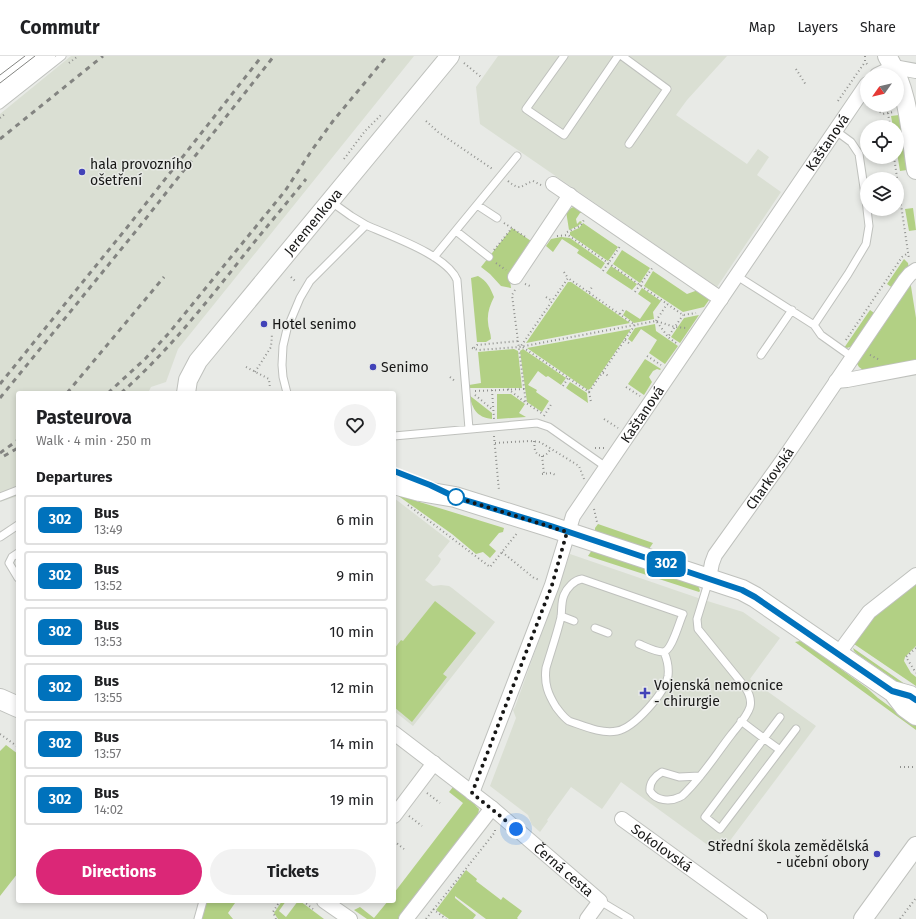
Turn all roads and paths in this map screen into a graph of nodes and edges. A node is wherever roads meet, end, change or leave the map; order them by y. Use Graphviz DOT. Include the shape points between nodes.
graph roads {
  1 [pos="16,56"];
  2 [pos="44,56"];
  3 [pos="62,56"];
  4 [pos="564,56"];
  5 [pos="618,56"];
  6 [pos="622,56"];
  7 [pos="865,56"];
  8 [pos="457,60"];
  9 [pos="865,62"];
  10 [pos="891,62"];
  11 [pos="0,68"];
  12 [pos="796,68"];
  13 [pos="871,68"];
  14 [pos="881,68"];
  15 [pos="916,71"];
  16 [pos="482,77"];
  17 [pos="806,85"];
  18 [pos="0,90"];
  19 [pos="860,95"];
  20 [pos="838,101"];
  21 [pos="0,105"];
  22 [pos="880,112"];
  23 [pos="888,114"];
  24 [pos="889,120"];
  25 [pos="836,131"];
  26 [pos="629,144"];
  27 [pos="517,156"];
  28 [pos="895,164"];
  29 [pos="916,170"];
  30 [pos="862,172"];
  31 [pos="554,184"];
  32 [pos="570,195"];
  33 [pos="330,201"];
  34 [pos="477,205"];
  35 [pos="592,210"];
  36 [pos="868,216"];
  37 [pos="496,218"];
  38 [pos="366,225"];
  39 [pos="512,228"];
  40 [pos="456,231"];
  41 [pos="567,232"];
  42 [pos="628,235"];
  43 [pos="556,236"];
  44 [pos="537,245"];
  45 [pos="908,253"];
  46 [pos="434,257"];
  47 [pos="489,257"];
  48 [pos="659,257"];
  49 [pos="609,264"];
  50 [pos="913,265"];
  51 [pos="603,271"];
  52 [pos="564,272"];
  53 [pos="737,276"];
  54 [pos="292,277"];
  55 [pos="568,278"];
  56 [pos="296,282"];
  57 [pos="516,282"];
  58 [pos="640,285"];
  59 [pos="592,287"];
  60 [pos="589,292"];
  61 [pos="635,292"];
  62 [pos="546,297"];
  63 [pos="721,299"];
  64 [pos="552,301"];
  65 [pos="667,304"];
  66 [pos="624,309"];
  67 [pos="792,310"];
  68 [pos="697,312"];
  69 [pos="620,314"];
  70 [pos="683,315"];
  71 [pos="656,322"];
  72 [pos="635,325"];
  73 [pos="814,325"];
  74 [pos="675,327"];
  75 [pos="692,328"];
  76 [pos="272,334"];
  77 [pos="668,337"];
  78 [pos="625,340"];
  79 [pos="518,341"];
  80 [pos="630,344"];
  81 [pos="680,345"];
  82 [pos="520,347"];
  83 [pos="470,348"];
  84 [pos="474,348"];
  85 [pos="852,348"];
  86 [pos="760,355"];
  87 [pos="647,356"];
  88 [pos="882,361"];
  89 [pos="246,367"];
  90 [pos="665,367"];
  91 [pos="916,367"];
  92 [pos="255,372"];
  93 [pos="603,372"];
  94 [pos="609,376"];
  95 [pos="568,378"];
  96 [pos="269,379"];
  97 [pos="273,379"];
  98 [pos="836,381"];
  99 [pos="563,386"];
  100 [pos="626,387"];
  101 [pos="270,388"];
  102 [pos="508,389"];
  103 [pos="524,389"];
  104 [pos="492,390"];
  105 [pos="186,391"];
  106 [pos="286,391"];
  107 [pos="589,392"];
  108 [pos="644,398"];
  109 [pos="591,402"];
  110 [pos="526,403"];
  111 [pos="552,403"];
  112 [pos="494,411"];
  113 [pos="544,415"];
  114 [pos="550,419"];
  115 [pos="604,419"];
  116 [pos="494,420"];
  117 [pos="541,423"];
  118 [pos="469,428"];
  119 [pos="622,430"];
  120 [pos="494,433"];
  121 [pos="396,436"];
  122 [pos="534,441"];
  123 [pos="495,443"];
  124 [pos="610,447"];
  125 [pos="551,448"];
  126 [pos="594,448"];
  127 [pos="542,456"];
  128 [pos="568,458"];
  129 [pos="606,466"];
  130 [pos="396,472"];
  131 [pos="557,476"];
  132 [pos="396,485"];
  133 [pos="16,491"];
  134 [pos="499,491"];
  135 [pos="0,497"];
  136 [pos="455,497"];
  137 [pos="406,504"];
  138 [pos="16,526"];
  139 [pos="520,529"];
  140 [pos="567,532"];
  141 [pos="0,537"];
  142 [pos="502,552"];
  143 [pos="16,554"];
  144 [pos="16,575"];
  145 [pos="916,575"];
  146 [pos="709,578"];
  147 [pos="540,580"];
  148 [pos="561,616"];
  149 [pos="574,621"];
  150 [pos="595,628"];
  151 [pos="608,633"];
  152 [pos="639,644"];
  153 [pos="916,648"];
  154 [pos="664,652"];
  155 [pos="838,654"];
  156 [pos="916,673"];
  157 [pos="892,691"];
  158 [pos="0,699"];
  159 [pos="916,700"];
  160 [pos="16,706"];
  161 [pos="916,715"];
  162 [pos="780,717"];
  163 [pos="741,721"];
  164 [pos="796,729"];
  165 [pos="0,734"];
  166 [pos="396,734"];
  167 [pos="764,738"];
  168 [pos="16,746"];
  169 [pos="780,750"];
  170 [pos="434,763"];
  171 [pos="900,767"];
  172 [pos="916,767"];
  173 [pos="700,776"];
  174 [pos="472,793"];
  175 [pos="492,808"];
  176 [pos="400,815"];
  177 [pos="622,819"];
  178 [pos="422,826"];
  179 [pos="495,826"];
  180 [pos="396,843"];
  181 [pos="916,846"];
  182 [pos="404,849"];
  183 [pos="916,898"];
  184 [pos="600,901"];
  185 [pos="202,903"];
  186 [pos="279,903"];
  187 [pos="329,903"];
  188 [pos="434,909"];
  189 [pos="198,919"];
  190 [pos="276,919"];
  191 [pos="350,919"];
  192 [pos="406,919"];
  193 [pos="426,919"];
  194 [pos="446,919"];
  195 [pos="587,919"];
  196 [pos="630,919"];
  197 [pos="760,919"];
  198 [pos="863,919"];
  199 [pos="900,919"];
  1 -- 11 [label="main road"];
  2 -- 18 [label="main road"];
  3 -- 21 [label="lane"];
  4 -- 5 [label="lane" via="526,109 564,135"];
  6 -- 26 [label="lane" via="667,89"];
  7 -- 9 [label="path"];
  8 -- 16 [label="path"];
  8 -- 33 [label="street, Jeremenkova"];
  9 -- 13 [label="path"];
  9 -- 20 [label="path"];
  10 -- 14 [label="street"];
  10 -- 15 [label="street"];
  10 -- 29 [label="street" via="903,89"];
  12 -- 17 [label="path"];
  19 -- 25 [label="street, Kaštanová"];
  22 -- 23 [label="path"];
  23 -- 24 [label="path"];
  25 -- 30 [label="lane" via="850,142 859,154"];
  25 -- 53 [label="street, Kaštanová"];
  27 -- 34 [label="lane"];
  28 -- 45 [label="path"];
  31 -- 32 [label="street"];
  32 -- 35 [label="street"];
  32 -- 44 [label="street"];
  33 -- 38 [label="lane"];
  33 -- 105 [label="street, Jeremenkova" via="198,361 188,380"];
  34 -- 37 [label="lane"];
  34 -- 40 [label="lane"];
  35 -- 41 [label="path" via="580,226"];
  35 -- 42 [label="street"];
  36 -- 73 [label="lane" via="866,244"];
  37 -- 39 [label="path"];
  38 -- 46 [label="lane"];
  38 -- 106 [label="lane" via="310,281 300,298 283,346 282,365"];
  39 -- 44 [label="path"];
  39 -- 47 [label="path"];
  40 -- 46 [label="lane"];
  40 -- 47 [label="lane"];
  42 -- 48 [label="street"];
  42 -- 49 [label="path"];
  43 -- 49 [label="path" via="568,235"];
  44 -- 57 [label="street"];
  45 -- 50 [label="path"];
  45 -- 85 [label="path" via="894,269"];
  46 -- 118 [label="lane" via="448,266 457,280"];
  48 -- 58 [label="path"];
  48 -- 63 [label="street"];
  49 -- 51 [label="path"];
  49 -- 58 [label="path"];
  50 -- 85 [label="street, Charkovská" via="910,274"];
  52 -- 55 [label="path"];
  53 -- 63 [label="street, Kaštanová"];
  53 -- 67 [label="lane"];
  54 -- 56 [label="path"];
  55 -- 60 [label="path"];
  55 -- 64 [label="path"];
  57 -- 79 [label="path" via="512,295"];
  58 -- 61 [label="path"];
  58 -- 65 [label="path"];
  59 -- 60 [label="path"];
  60 -- 69 [label="path"];
  62 -- 64 [label="path"];
  63 -- 129 [label="street, Kaštanová"];
  64 -- 82 [label="path"];
  65 -- 70 [label="path"];
  65 -- 71 [label="path"];
  66 -- 69 [label="path"];
  67 -- 73 [label="lane"];
  67 -- 86 [label="lane"];
  68 -- 70 [label="path"];
  69 -- 72 [label="path"];
  70 -- 74 [label="path"];
  71 -- 72 [label="path"];
  71 -- 74 [label="path"];
  71 -- 77 [label="path"];
  72 -- 78 [label="path"];
  72 -- 82 [label="path"];
  73 -- 85 [label="lane" via="821,335"];
  74 -- 75 [label="path"];
  74 -- 77 [label="path"];
  76 -- 92 [label="path" via="271,347"];
  77 -- 81 [label="path"];
  78 -- 80 [label="path"];
  78 -- 93 [label="path"];
  79 -- 82 [label="path"];
  79 -- 84 [label="path" via="477,345"];
  82 -- 84 [label="path" via="478,350"];
  82 -- 95 [label="path"];
  82 -- 103 [label="path"];
  83 -- 84 [label="path"];
  85 -- 88 [label="path"];
  85 -- 98 [label="street, Charkovská"];
  87 -- 90 [label="path"];
  89 -- 92 [label="path"];
  91 -- 98 [label="street"];
  92 -- 96 [label="path"];
  93 -- 94 [label="path"];
  93 -- 107 [label="path"];
  95 -- 99 [label="path"];
  95 -- 107 [label="path"];
  96 -- 97 [label="path"];
  96 -- 101 [label="path"];
  98 -- 146 [label="street, Charkovská" via="715,556"];
  100 -- 108 [label="path"];
  102 -- 103 [label="path"];
  102 -- 104 [label="path"];
  102 -- 110 [label="path"];
  103 -- 110 [label="path"];
  104 -- 112 [label="path"];
  104 -- 112 [label="path" via="472,391"];
  107 -- 109 [label="path"];
  110 -- 113 [label="path"];
  111 -- 113 [label="path"];
  112 -- 116 [label="path"];
  113 -- 114 [label="path"];
  113 -- 117 [label="path"];
  115 -- 119 [label="path"];
  117 -- 118 [label="lane"];
  117 -- 129 [label="lane"];
  118 -- 121 [label="lane"];
  120 -- 123 [label="path"];
  122 -- 123 [label="path"];
  122 -- 125 [label="path"];
  122 -- 127 [label="path" via="536,453"];
  123 -- 134 [label="path"];
  124 -- 126 [label="path"];
  125 -- 127 [label="path"];
  125 -- 128 [label="path"];
  127 -- 131 [label="path" via="543,474 552,473"];
  129 -- 140 [label="street, Kaštanová" via="573,516"];
  130 -- 136 [label="main road"];
  132 -- 136 [label="main road"];
  133 -- 135 [label="lane"];
  136 -- 140 [label="main road"];
  137 -- 142 [label="path" via="490,567"];
  138 -- 141 [label="lane"];
  139 -- 142 [label="path"];
  140 -- 146 [label="main road"];
  140 -- 174 [label="street, Kaštanová" via="552,585"];
  142 -- 147 [label="path"];
  143 -- 144 [label="lane" via="8,563"];
  145 -- 155 [label="street" via="869,612"];
  146 -- 155 [label="main road" via="755,597"];
  146 -- 163 [label="lane" via="697,624 701,633 748,691 751,706"];
  148 -- 149 [label="lane"];
  148 -- 154 [label="lane" via="562,600 566,591 579,579 683,614 671,645"];
  148 -- 154 [label="lane" via="546,668 545,684 549,696 569,721 603,731 627,728 641,716 664,687 668,675"];
  150 -- 151 [label="lane"];
  152 -- 154 [label="lane"];
  153 -- 156 [label="path" via="906,657"];
  155 -- 157 [label="main road"];
  157 -- 159 [label="main road"];
  157 -- 161 [label="main road" via="904,707"];
  158 -- 160 [label="main road"];
  162 -- 167 [label="lane"];
  163 -- 167 [label="lane"];
  163 -- 173 [label="lane"];
  164 -- 169 [label="lane"];
  165 -- 168 [label="path"];
  166 -- 170 [label="street, Černá cesta"];
  167 -- 169 [label="lane"];
  167 -- 169 [label="lane" via="705,817 720,828"];
  170 -- 174 [label="street, Černá cesta"];
  170 -- 176 [label="street"];
  171 -- 172 [label="path"];
  173 -- 173 [label="lane" via="688,791 675,799 664,800 655,797 650,791 650,784 662,772 679,777"];
  174 -- 175 [label="street, Černá cesta"];
  175 -- 184 [label="street, Černá cesta"];
  175 -- 192 [label="street"];
  176 -- 178 [label="path"];
  177 -- 197 [label="street, Sokolovská"];
  179 -- 188 [label="path" via="494,832"];
  180 -- 182 [label="path"];
  181 -- 198 [label="street"];
  183 -- 199 [label="path"];
  184 -- 195 [label="street, Černá cesta"];
  184 -- 196 [label="lane"];
  185 -- 189 [label="lane"];
  186 -- 190 [label="path" via="273,912"];
  187 -- 191 [label="street"];
  188 -- 193 [label="path"];
  188 -- 194 [label="path"];
}
